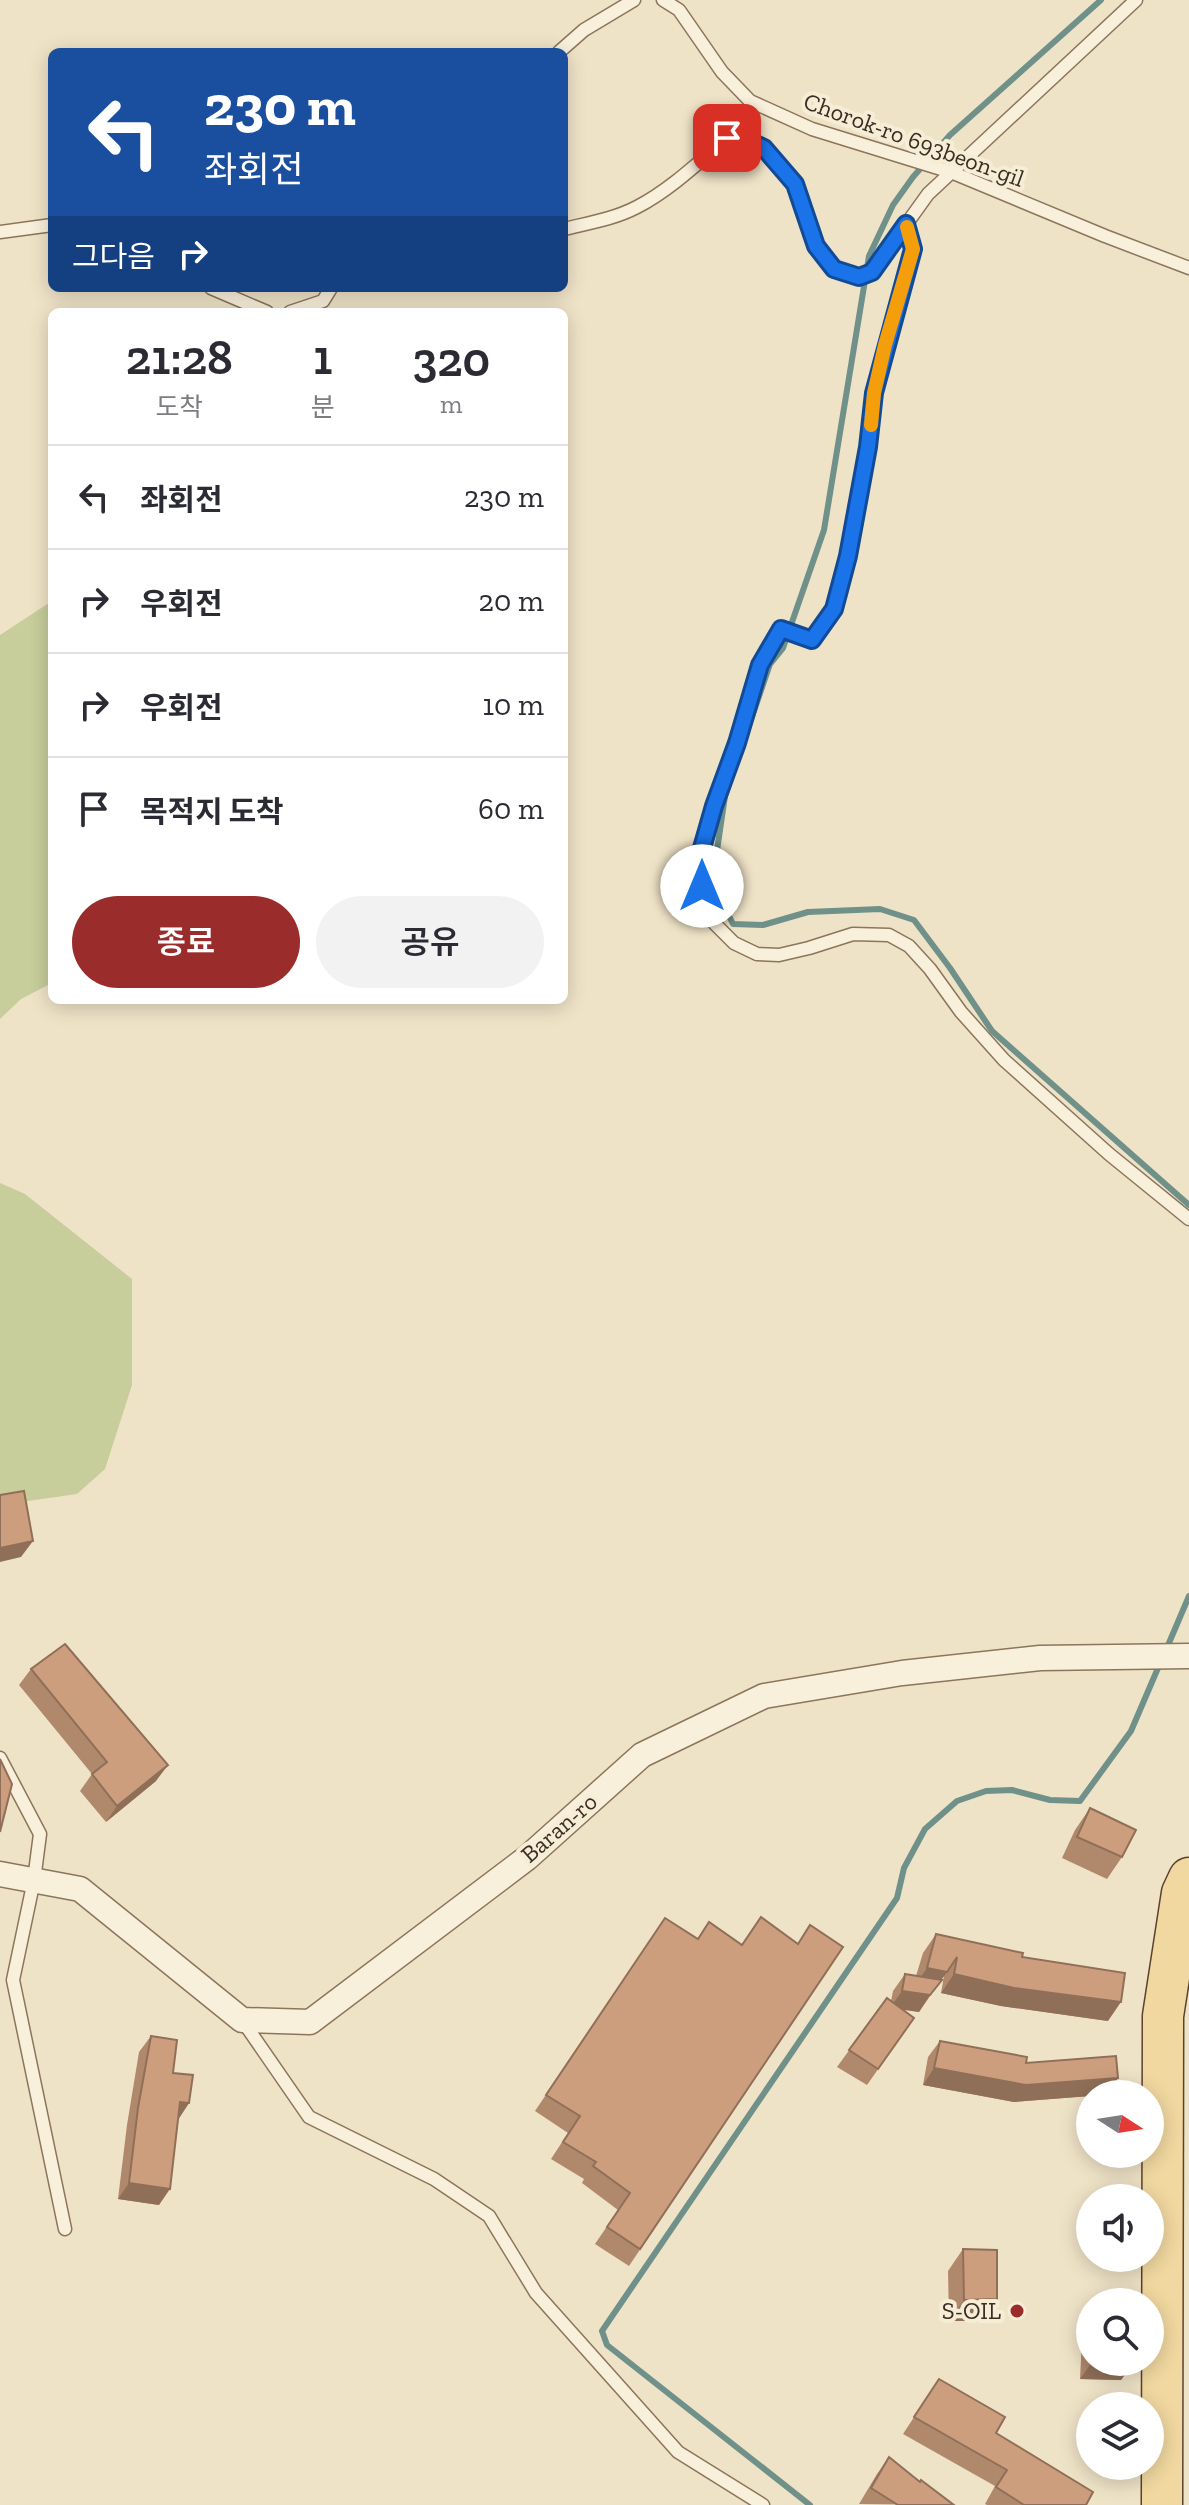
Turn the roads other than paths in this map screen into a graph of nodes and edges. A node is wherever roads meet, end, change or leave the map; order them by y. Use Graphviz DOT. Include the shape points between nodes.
graph roads {
  1 [pos="634,0"];
  2 [pos="663,0"];
  3 [pos="1136,0"];
  4 [pos="564,48"];
  5 [pos="951,172"];
  6 [pos="906,224"];
  7 [pos="48,226"];
  8 [pos="568,228"];
  9 [pos="0,232"];
  10 [pos="1189,268"];
  11 [pos="220,292"];
  12 [pos="329,292"];
  13 [pos="258,308"];
  14 [pos="302,308"];
  15 [pos="1189,1219"];
  16 [pos="1189,1656"];
  17 [pos="0,1758"];
  18 [pos="0,1874"];
  19 [pos="1189,1878"];
  20 [pos="34,1880"];
  21 [pos="242,2020"];
  22 [pos="65,2229"];
  23 [pos="763,2505"];
  24 [pos="1162,2505"];
  1 -- 4 [label="lane"];
  2 -- 5 [label="lane, Chorok-ro 693beon-gil" via="679,10 722,72 750,101 812,129"];
  3 -- 5 [label="lane"];
  5 -- 6 [label="lane"];
  5 -- 10 [label="lane, Chorok-ro 693beon-gil"];
  6 -- 8 [label="lane" via="872,272 859,277 834,269 816,246 795,184 764,148 727,138 637,207"];
  6 -- 15 [label="lane" via="913,249 874,393 848,556 834,609 812,640 781,629 760,665 698,862 702,886 715,924 734,943 757,954 779,955 853,934 889,935 909,946 1004,1060"];
  7 -- 9 [label="lane"];
  11 -- 13 [label="lane"];
  12 -- 14 [label="lane" via="323,301"];
  16 -- 21 [label="street, Baran-ro" via="1040,1658 764,1696 642,1755 527,1858 310,2022"];
  17 -- 20 [label="lane" via="40,1834"];
  18 -- 20 [label="street"];
  19 -- 24 [label="main road" via="1182,1893 1163,2016"];
  20 -- 21 [label="street" via="80,1889"];
  20 -- 22 [label="lane" via="13,1980"];
  21 -- 23 [label="lane" via="309,2117 434,2179 489,2216 536,2293 678,2452"];
}
